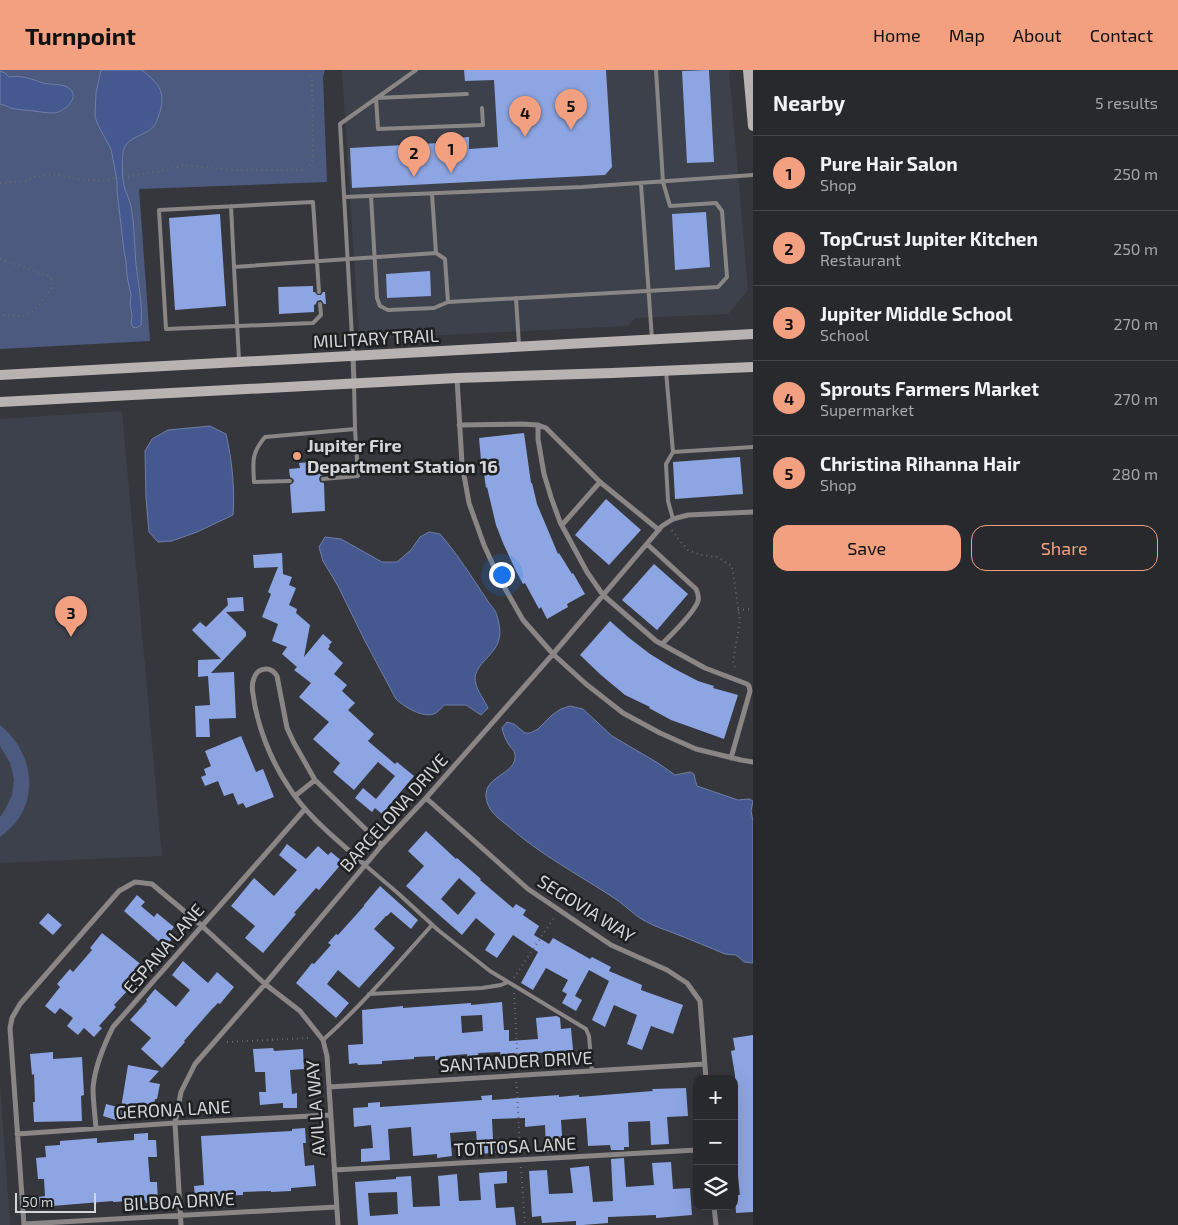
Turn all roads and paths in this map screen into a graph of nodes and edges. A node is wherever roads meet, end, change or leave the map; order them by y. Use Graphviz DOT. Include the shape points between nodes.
graph roads {
  1 [pos="309,70"];
  2 [pos="416,70"];
  3 [pos="656,70"];
  4 [pos="748,70"];
  5 [pos="467,94"];
  6 [pos="376,98"];
  7 [pos="482,108"];
  8 [pos="753,126"];
  9 [pos="753,175"];
  10 [pos="663,182"];
  11 [pos="0,183"];
  12 [pos="641,184"];
  13 [pos="432,194"];
  14 [pos="370,196"];
  15 [pos="344,197"];
  16 [pos="231,206"];
  17 [pos="436,253"];
  18 [pos="374,257"];
  19 [pos="0,259"];
  20 [pos="347,260"];
  21 [pos="317,261"];
  22 [pos="234,267"];
  23 [pos="649,291"];
  24 [pos="320,292"];
  25 [pos="516,298"];
  26 [pos="448,302"];
  27 [pos="320,304"];
  28 [pos="0,315"];
  29 [pos="237,326"];
  30 [pos="753,334"];
  31 [pos="652,339"];
  32 [pos="519,347"];
  33 [pos="353,356"];
  34 [pos="239,362"];
  35 [pos="753,367"];
  36 [pos="666,371"];
  37 [pos="0,375"];
  38 [pos="458,378"];
  39 [pos="354,384"];
  40 [pos="0,402"];
  41 [pos="459,425"];
  42 [pos="538,425"];
  43 [pos="355,429"];
  44 [pos="753,447"];
  45 [pos="673,452"];
  46 [pos="323,479"];
  47 [pos="290,481"];
  48 [pos="600,482"];
  49 [pos="753,512"];
  50 [pos="673,519"];
  51 [pos="562,526"];
  52 [pos="659,530"];
  53 [pos="672,530"];
  54 [pos="647,544"];
  55 [pos="604,595"];
  56 [pos="753,609"];
  57 [pos="738,610"];
  58 [pos="662,644"];
  59 [pos="553,654"];
  60 [pos="739,681"];
  61 [pos="731,758"];
  62 [pos="753,762"];
  63 [pos="315,780"];
  64 [pos="295,796"];
  65 [pos="426,798"];
  66 [pos="305,809"];
  67 [pos="382,845"];
  68 [pos="365,865"];
  69 [pos="553,919"];
  70 [pos="432,925"];
  71 [pos="202,926"];
  72 [pos="510,981"];
  73 [pos="265,984"];
  74 [pos="513,990"];
  75 [pos="369,994"];
  76 [pos="308,1038"];
  77 [pos="323,1040"];
  78 [pos="227,1042"];
  79 [pos="705,1064"];
  80 [pos="518,1066"];
  81 [pos="592,1071"];
  82 [pos="706,1075"];
  83 [pos="516,1082"];
  84 [pos="329,1087"];
  85 [pos="330,1116"];
  86 [pos="174,1123"];
  87 [pos="96,1128"];
  88 [pos="17,1134"];
  89 [pos="520,1150"];
  90 [pos="693,1150"];
  91 [pos="521,1167"];
  92 [pos="334,1170"];
  93 [pos="336,1208"];
  94 [pos="714,1210"];
  95 [pos="180,1216"];
  96 [pos="101,1222"];
  97 [pos="24,1225"];
  98 [pos="181,1225"];
  99 [pos="338,1225"];
  100 [pos="525,1225"];
  101 [pos="716,1225"];
  1 -- 11 [label="path" via="313,146 309,168 293,171 233,170 184,165 113,179 91,180 54,174"];
  2 -- 6 [label="lane"];
  3 -- 10 [label="lane"];
  4 -- 8 [label="main road"];
  5 -- 6 [label="lane"];
  6 -- 7 [label="lane" via="378,129 483,125"];
  6 -- 15 [label="lane" via="340,124"];
  9 -- 10 [label="lane"];
  10 -- 12 [label="lane"];
  10 -- 23 [label="lane" via="670,206 716,203 722,211 727,277 718,287"];
  12 -- 13 [label="lane"];
  12 -- 23 [label="lane"];
  13 -- 14 [label="lane"];
  13 -- 17 [label="lane"];
  14 -- 15 [label="lane"];
  14 -- 18 [label="lane"];
  15 -- 20 [label="lane"];
  16 -- 21 [label="lane" via="313,202"];
  16 -- 22 [label="lane"];
  16 -- 29 [label="lane" via="159,210 166,329"];
  17 -- 18 [label="lane"];
  17 -- 26 [label="lane" via="445,259"];
  18 -- 20 [label="lane"];
  18 -- 26 [label="lane" via="380,306 388,310 434,308"];
  19 -- 28 [label="path" via="49,276 53,284 32,313"];
  20 -- 21 [label="lane"];
  20 -- 33 [label="lane"];
  21 -- 22 [label="lane"];
  21 -- 24 [label="lane"];
  22 -- 29 [label="lane"];
  23 -- 25 [label="lane"];
  23 -- 31 [label="lane"];
  25 -- 26 [label="lane"];
  25 -- 32 [label="lane"];
  27 -- 29 [label="lane" via="321,315 313,323"];
  29 -- 34 [label="lane"];
  30 -- 31 [label="main road, MILITARY TRAIL"];
  31 -- 32 [label="main road, MILITARY TRAIL"];
  32 -- 33 [label="main road, MILITARY TRAIL"];
  33 -- 34 [label="main road, MILITARY TRAIL"];
  33 -- 39 [label="street"];
  34 -- 37 [label="main road, MILITARY TRAIL"];
  35 -- 36 [label="main road"];
  36 -- 38 [label="main road"];
  36 -- 45 [label="lane"];
  38 -- 39 [label="main road"];
  38 -- 41 [label="street"];
  39 -- 40 [label="main road"];
  39 -- 43 [label="lane"];
  41 -- 42 [label="street"];
  41 -- 59 [label="street" via="469,503 484,545 498,578 523,620"];
  42 -- 48 [label="street" via="546,428"];
  42 -- 51 [label="street" via="544,474"];
  43 -- 46 [label="lane" via="358,476"];
  43 -- 47 [label="lane" via="265,437 253,460 254,482"];
  44 -- 45 [label="lane"];
  45 -- 50 [label="lane" via="666,464 668,501"];
  48 -- 51 [label="street"];
  48 -- 52 [label="street"];
  49 -- 50 [label="street, BARCELONA DRIVE" via="688,515"];
  50 -- 52 [label="street, BARCELONA DRIVE"];
  51 -- 55 [label="street" via="587,572"];
  52 -- 54 [label="street, BARCELONA DRIVE"];
  53 -- 57 [label="path" via="688,550 702,556 718,557 732,566"];
  54 -- 55 [label="street, BARCELONA DRIVE"];
  54 -- 58 [label="street" via="696,589 698,597 697,604"];
  55 -- 58 [label="street"];
  55 -- 59 [label="street, BARCELONA DRIVE"];
  56 -- 57 [label="path"];
  57 -- 60 [label="path" via="740,621 733,661"];
  58 -- 60 [label="street" via="705,668"];
  59 -- 61 [label="street" via="623,713 696,749"];
  59 -- 65 [label="street, BARCELONA DRIVE"];
  60 -- 61 [label="street" via="750,686 750,691"];
  61 -- 62 [label="street"];
  63 -- 64 [label="street"];
  63 -- 64 [label="street" via="287,728 277,676 272,670 258,672 252,684 258,720 276,766"];
  63 -- 67 [label="street"];
  64 -- 66 [label="street"];
  65 -- 67 [label="street, BARCELONA DRIVE"];
  65 -- 79 [label="street, SEGOVIA WAY" via="528,889 611,945 687,983 700,1001"];
  66 -- 68 [label="street"];
  66 -- 71 [label="street, ESPANA LANE"];
  67 -- 68 [label="street, BARCELONA DRIVE"];
  68 -- 70 [label="lane"];
  68 -- 73 [label="street, BARCELONA DRIVE"];
  69 -- 72 [label="path"];
  70 -- 72 [label="lane" via="476,961"];
  70 -- 75 [label="lane"];
  71 -- 73 [label="street, AVILLA WAY"];
  71 -- 87 [label="street, ESPANA LANE" via="113,1028 96,1070 93,1089"];
  71 -- 88 [label="street, AVILLA WAY" via="152,884 134,882 119,891 20,1004 12,1018"];
  72 -- 75 [label="lane" via="482,988"];
  72 -- 81 [label="lane" via="586,1029"];
  73 -- 77 [label="street, AVILLA WAY" via="300,1011"];
  73 -- 86 [label="street, BARCELONA DRIVE" via="195,1064 181,1092"];
  74 -- 80 [label="path"];
  75 -- 77 [label="lane"];
  76 -- 78 [label="path"];
  77 -- 84 [label="street, AVILLA WAY"];
  79 -- 81 [label="street, SANTANDER DRIVE"];
  79 -- 82 [label="street, SEGOVIA WAY"];
  81 -- 84 [label="street, SANTANDER DRIVE"];
  83 -- 89 [label="path"];
  84 -- 85 [label="street, AVILLA WAY"];
  85 -- 86 [label="street, GERONA LANE"];
  85 -- 92 [label="street, AVILLA WAY"];
  86 -- 87 [label="street, GERONA LANE"];
  86 -- 95 [label="street, BARCELONA DRIVE"];
  87 -- 88 [label="street, GERONA LANE"];
  88 -- 97 [label="street, AVILLA WAY"];
  90 -- 92 [label="street, TOTTOSA LANE"];
  91 -- 100 [label="path"];
  92 -- 93 [label="street, AVILLA WAY"];
  93 -- 95 [label="street, BILBOA DRIVE"];
  93 -- 99 [label="street, AVILLA WAY"];
  94 -- 101 [label="street"];
  95 -- 96 [label="street, BILBOA DRIVE"];
  95 -- 98 [label="street, BARCELONA DRIVE"];
  96 -- 97 [label="street, BILBOA DRIVE"];
}
